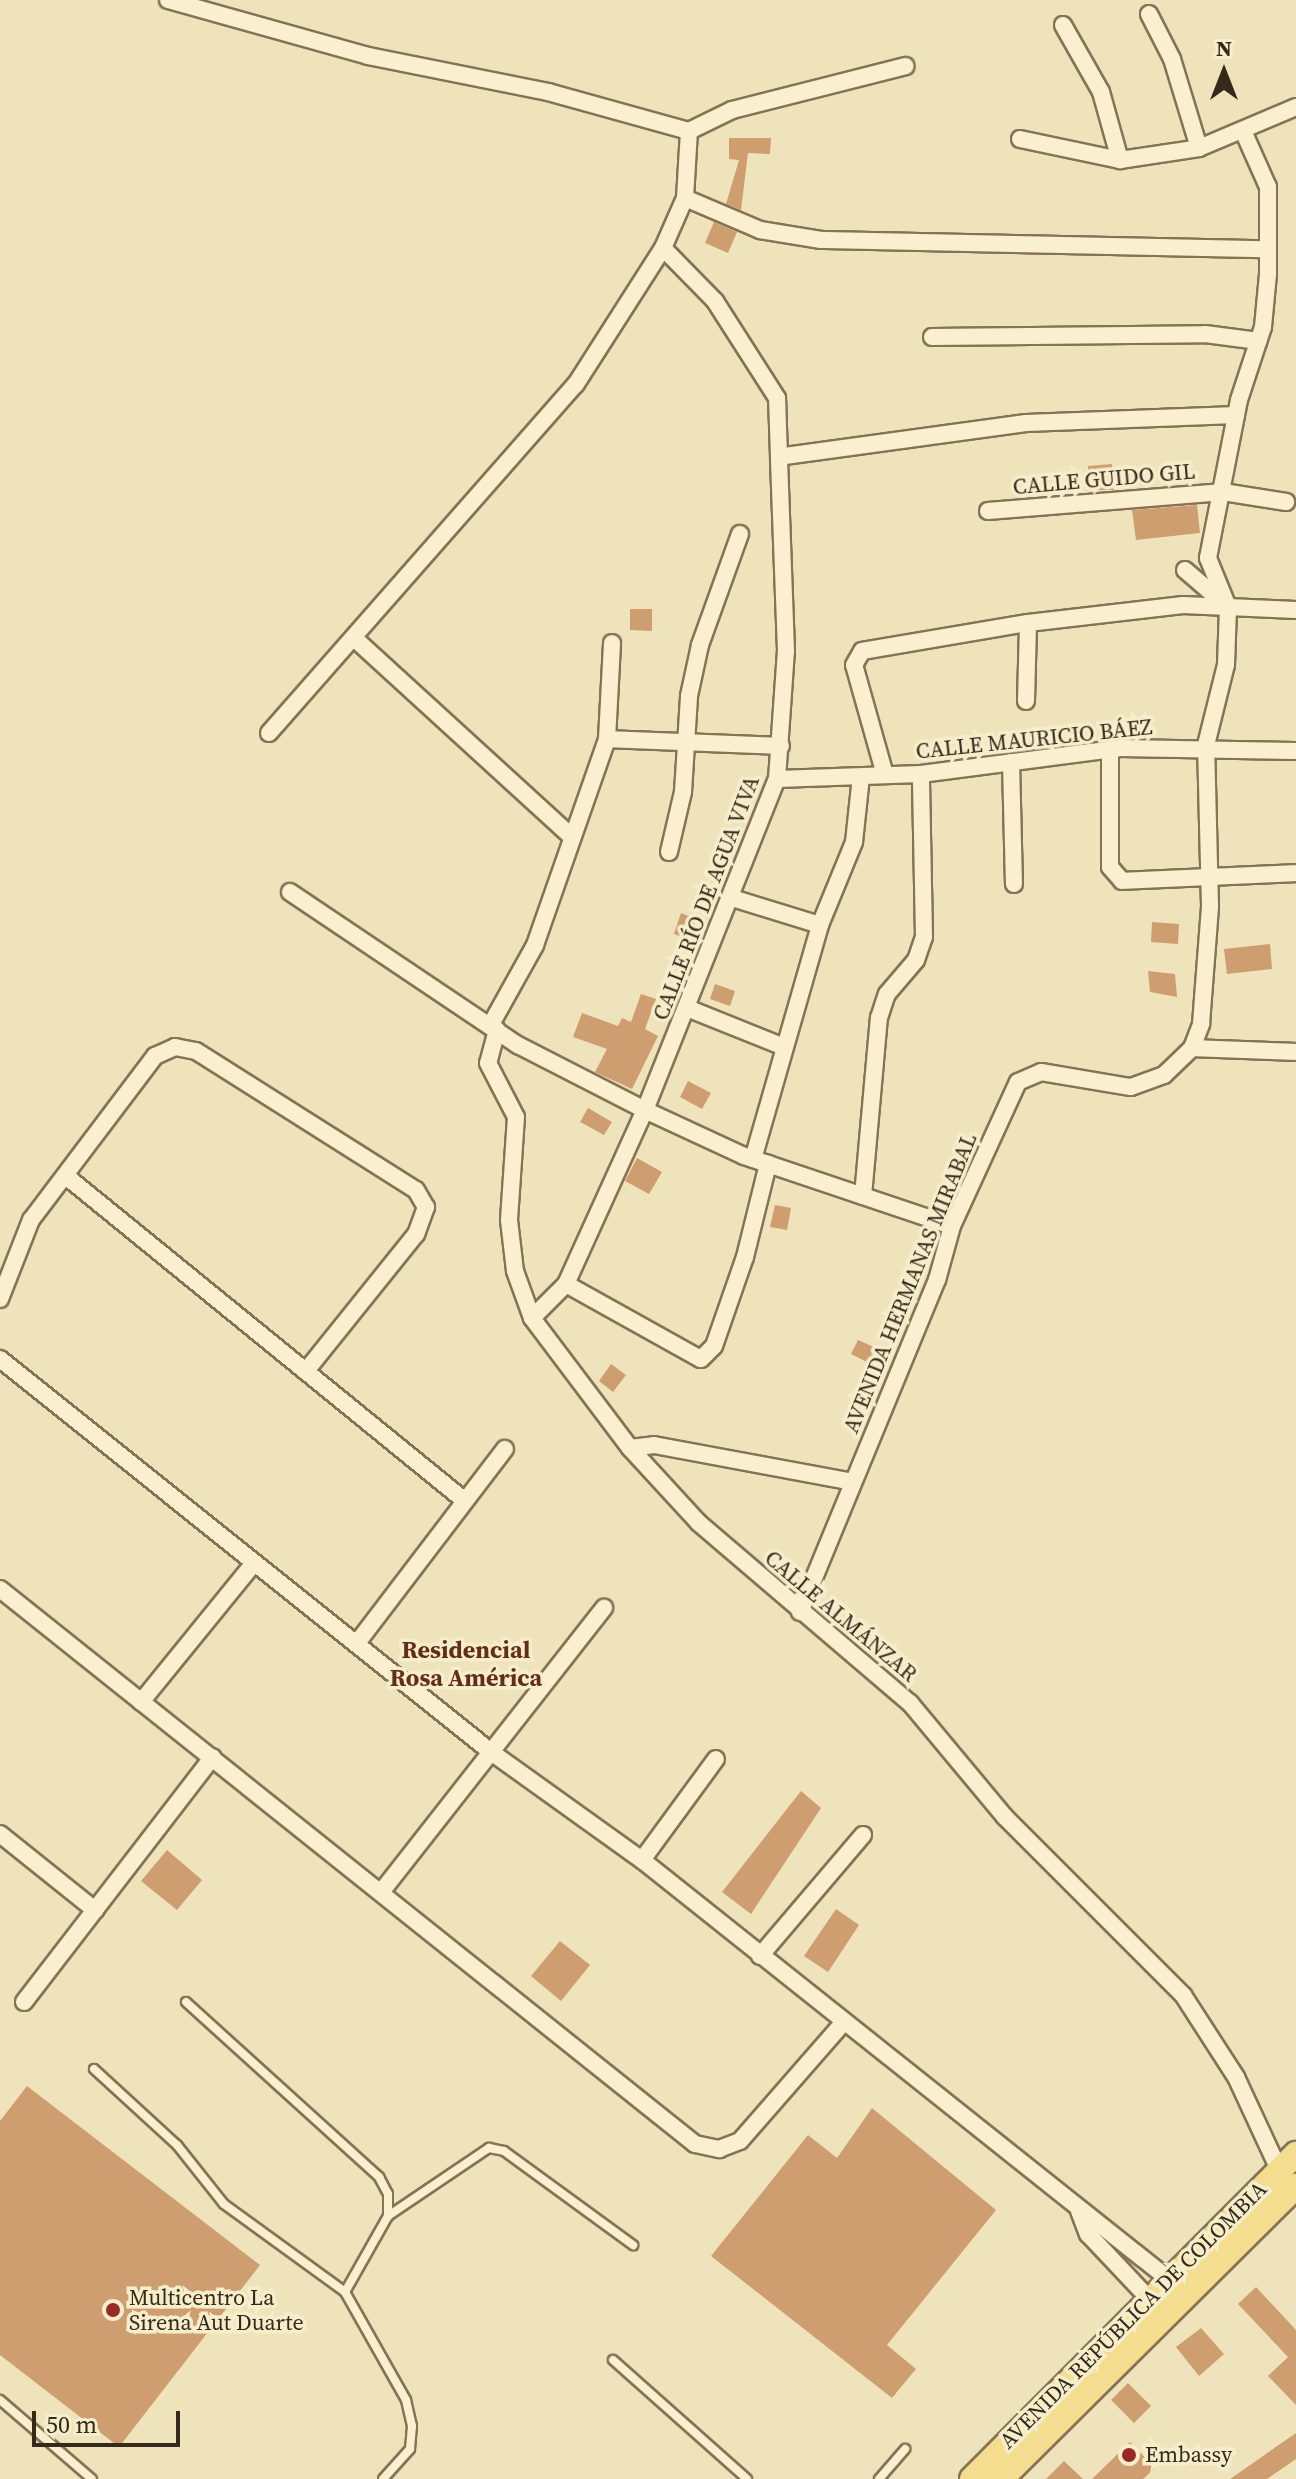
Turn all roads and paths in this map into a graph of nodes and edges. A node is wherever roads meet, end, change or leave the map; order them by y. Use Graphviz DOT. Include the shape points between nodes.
graph roads {
  1 [pos="168,0"];
  2 [pos="1149,14"];
  3 [pos="1063,25"];
  4 [pos="906,66"];
  5 [pos="1296,107"];
  6 [pos="689,131"];
  7 [pos="1244,133"];
  8 [pos="1020,139"];
  9 [pos="1199,148"];
  10 [pos="1120,160"];
  11 [pos="685,198"];
  12 [pos="663,248"];
  13 [pos="1268,249"];
  14 [pos="932,337"];
  15 [pos="1259,341"];
  16 [pos="1236,415"];
  17 [pos="779,457"];
  18 [pos="1223,492"];
  19 [pos="1286,502"];
  20 [pos="988,511"];
  21 [pos="740,534"];
  22 [pos="1185,570"];
  23 [pos="1228,607"];
  24 [pos="1296,610"];
  25 [pos="1028,623"];
  26 [pos="354,638"];
  27 [pos="612,643"];
  28 [pos="1026,701"];
  29 [pos="269,733"];
  30 [pos="607,739"];
  31 [pos="689,742"];
  32 [pos="1206,745"];
  33 [pos="781,746"];
  34 [pos="1110,749"];
  35 [pos="1296,751"];
  36 [pos="1011,762"];
  37 [pos="921,774"];
  38 [pos="885,775"];
  39 [pos="861,777"];
  40 [pos="777,779"];
  41 [pos="569,834"];
  42 [pos="669,852"];
  43 [pos="1296,873"];
  44 [pos="1209,878"];
  45 [pos="1014,884"];
  46 [pos="290,892"];
  47 [pos="732,898"];
  48 [pos="820,925"];
  49 [pos="687,1008"];
  50 [pos="493,1028"];
  51 [pos="784,1047"];
  52 [pos="1192,1048"];
  53 [pos="1296,1052"];
  54 [pos="645,1110"];
  55 [pos="760,1162"];
  56 [pos="67,1177"];
  57 [pos="863,1196"];
  58 [pos="952,1226"];
  59 [pos="566,1284"];
  60 [pos="0,1299"];
  61 [pos="532,1318"];
  62 [pos="0,1359"];
  63 [pos="306,1371"];
  64 [pos="630,1448"];
  65 [pos="505,1449"];
  66 [pos="853,1482"];
  67 [pos="465,1501"];
  68 [pos="254,1563"];
  69 [pos="0,1589"];
  70 [pos="604,1608"];
  71 [pos="800,1612"];
  72 [pos="357,1643"];
  73 [pos="141,1702"];
  74 [pos="491,1752"];
  75 [pos="213,1757"];
  76 [pos="716,1759"];
  77 [pos="0,1834"];
  78 [pos="863,1835"];
  79 [pos="642,1860"];
  80 [pos="382,1891"];
  81 [pos="95,1910"];
  82 [pos="760,1956"];
  83 [pos="24,2002"];
  84 [pos="186,2002"];
  85 [pos="842,2024"];
  86 [pos="94,2069"];
  87 [pos="1296,2154"];
  88 [pos="1289,2182"];
  89 [pos="1079,2211"];
  90 [pos="388,2216"];
  91 [pos="633,2245"];
  92 [pos="1168,2277"];
  93 [pos="345,2292"];
  94 [pos="1187,2295"];
  95 [pos="1147,2298"];
  96 [pos="1167,2316"];
  97 [pos="613,2360"];
  98 [pos="0,2400"];
  99 [pos="905,2449"];
  100 [pos="1023,2453"];
  101 [pos="92,2479"];
  102 [pos="383,2479"];
  103 [pos="747,2479"];
  104 [pos="879,2479"];
  105 [pos="972,2479"];
  106 [pos="1001,2479"];
  107 [pos="1012,2479"];
  1 -- 6 [label="street" via="368,56 548,92"];
  2 -- 9 [label="street" via="1172,59"];
  3 -- 10 [label="street" via="1101,92"];
  4 -- 6 [label="street" via="732,110"];
  5 -- 7 [label="street"];
  6 -- 11 [label="street"];
  7 -- 9 [label="street"];
  7 -- 13 [label="street" via="1268,187"];
  8 -- 10 [label="street"];
  9 -- 10 [label="street"];
  11 -- 12 [label="street"];
  11 -- 13 [label="street" via="760,230 821,240"];
  12 -- 17 [label="street, CALLE RÍO DE AGUA VIVA" via="715,301 777,398"];
  12 -- 26 [label="street" via="576,384"];
  13 -- 15 [label="street"];
  14 -- 15 [label="street" via="1205,334"];
  15 -- 16 [label="street"];
  16 -- 17 [label="street" via="1026,423"];
  16 -- 18 [label="street"];
  17 -- 33 [label="street, CALLE RÍO DE AGUA VIVA" via="786,651"];
  18 -- 19 [label="street, CALLE GUIDO GIL"];
  18 -- 20 [label="street, CALLE GUIDO GIL"];
  18 -- 23 [label="street" via="1208,558"];
  21 -- 31 [label="street" via="700,645 689,696"];
  22 -- 23 [label="street"];
  23 -- 24 [label="street"];
  23 -- 25 [label="street" via="1183,605"];
  23 -- 32 [label="street" via="1226,665"];
  25 -- 28 [label="street"];
  25 -- 38 [label="street" via="862,651 854,665"];
  26 -- 29 [label="street"];
  26 -- 41 [label="street"];
  27 -- 30 [label="street, CALLE ALMÁNZAR"];
  30 -- 31 [label="street"];
  30 -- 41 [label="street, CALLE ALMÁNZAR"];
  31 -- 33 [label="street"];
  31 -- 42 [label="street"];
  32 -- 34 [label="street, CALLE MAURICIO BÁEZ"];
  32 -- 35 [label="street, CALLE MAURICIO BÁEZ"];
  32 -- 44 [label="street"];
  33 -- 40 [label="street, CALLE RÍO DE AGUA VIVA"];
  34 -- 36 [label="street, CALLE MAURICIO BÁEZ"];
  34 -- 44 [label="street" via="1110,867 1122,881"];
  36 -- 37 [label="street, CALLE MAURICIO BÁEZ"];
  36 -- 45 [label="street"];
  37 -- 38 [label="street, CALLE MAURICIO BÁEZ"];
  37 -- 57 [label="street" via="924,937 916,960 887,994 879,1018"];
  38 -- 39 [label="street, CALLE MAURICIO BÁEZ"];
  39 -- 40 [label="street, CALLE MAURICIO BÁEZ"];
  39 -- 48 [label="street" via="854,842"];
  40 -- 47 [label="street, CALLE RÍO DE AGUA VIVA"];
  41 -- 50 [label="street, CALLE ALMÁNZAR" via="535,945"];
  43 -- 44 [label="street"];
  44 -- 52 [label="street" via="1201,1024"];
  46 -- 50 [label="street"];
  47 -- 48 [label="street"];
  47 -- 49 [label="street, CALLE RÍO DE AGUA VIVA"];
  48 -- 51 [label="street"];
  49 -- 51 [label="street"];
  49 -- 54 [label="street, CALLE RÍO DE AGUA VIVA"];
  50 -- 54 [label="street"];
  50 -- 61 [label="street, CALLE ALMÁNZAR" via="488,1063 516,1117 509,1220 515,1271"];
  51 -- 55 [label="street"];
  52 -- 53 [label="street"];
  52 -- 58 [label="street, AVENIDA HERMANAS MIRABAL" via="1164,1075 1131,1087 1041,1072 1018,1082"];
  54 -- 55 [label="street"];
  54 -- 59 [label="street, CALLE RÍO DE AGUA VIVA"];
  55 -- 57 [label="street"];
  55 -- 59 [label="street" via="734,1287 714,1346 701,1359"];
  56 -- 60 [label="street" via="31,1220"];
  56 -- 63 [label="street"];
  56 -- 63 [label="street" via="155,1056 175,1047 196,1051 416,1190 426,1207 416,1234"];
  57 -- 58 [label="street"];
  58 -- 66 [label="street, AVENIDA HERMANAS MIRABAL" via="937,1280"];
  59 -- 61 [label="street, CALLE RÍO DE AGUA VIVA"];
  61 -- 64 [label="street, CALLE ALMÁNZAR"];
  62 -- 68 [label="street"];
  63 -- 67 [label="street"];
  64 -- 66 [label="street" via="654,1445"];
  64 -- 71 [label="street, CALLE ALMÁNZAR" via="699,1523"];
  65 -- 67 [label="street"];
  66 -- 71 [label="street, AVENIDA HERMANAS MIRABAL"];
  67 -- 72 [label="street"];
  68 -- 72 [label="street"];
  68 -- 73 [label="street"];
  69 -- 73 [label="street"];
  70 -- 74 [label="street"];
  71 -- 88 [label="street, CALLE ALMÁNZAR" via="910,1703 1035,1849 1183,1995 1236,2077"];
  72 -- 74 [label="street"];
  73 -- 75 [label="street"];
  74 -- 79 [label="street"];
  74 -- 80 [label="street"];
  75 -- 80 [label="street"];
  75 -- 81 [label="street"];
  76 -- 79 [label="street"];
  77 -- 81 [label="street"];
  78 -- 82 [label="street"];
  79 -- 82 [label="street"];
  80 -- 85 [label="street" via="706,2148 740,2141"];
  81 -- 83 [label="street"];
  82 -- 85 [label="street"];
  84 -- 90 [label="lane" via="379,2177 388,2194"];
  85 -- 89 [label="street"];
  86 -- 93 [label="lane" via="177,2145 224,2204"];
  87 -- 88 [label="main road, AVENIDA REPÚBLICA DE COLOMBIA"];
  88 -- 92 [label="main road, AVENIDA REPÚBLICA DE COLOMBIA"];
  88 -- 94 [label="main road, AVENIDA REPÚBLICA DE COLOMBIA"];
  89 -- 92 [label="street" via="1102,2221"];
  89 -- 95 [label="street" via="1088,2234"];
  90 -- 91 [label="lane" via="489,2148 504,2151"];
  90 -- 93 [label="lane"];
  92 -- 94 [label="street"];
  92 -- 95 [label="main road, AVENIDA REPÚBLICA DE COLOMBIA"];
  93 -- 102 [label="lane" via="406,2400 412,2426 410,2449"];
  94 -- 96 [label="main road, AVENIDA REPÚBLICA DE COLOMBIA"];
  95 -- 96 [label="street"];
  95 -- 105 [label="main road, AVENIDA REPÚBLICA DE COLOMBIA"];
  96 -- 100 [label="main road, AVENIDA REPÚBLICA DE COLOMBIA"];
  97 -- 103 [label="lane"];
  98 -- 101 [label="lane" via="72,2456"];
  99 -- 104 [label="lane"];
  100 -- 106 [label="main road, AVENIDA REPÚBLICA DE COLOMBIA"];
  100 -- 107 [label="main road"];
}
